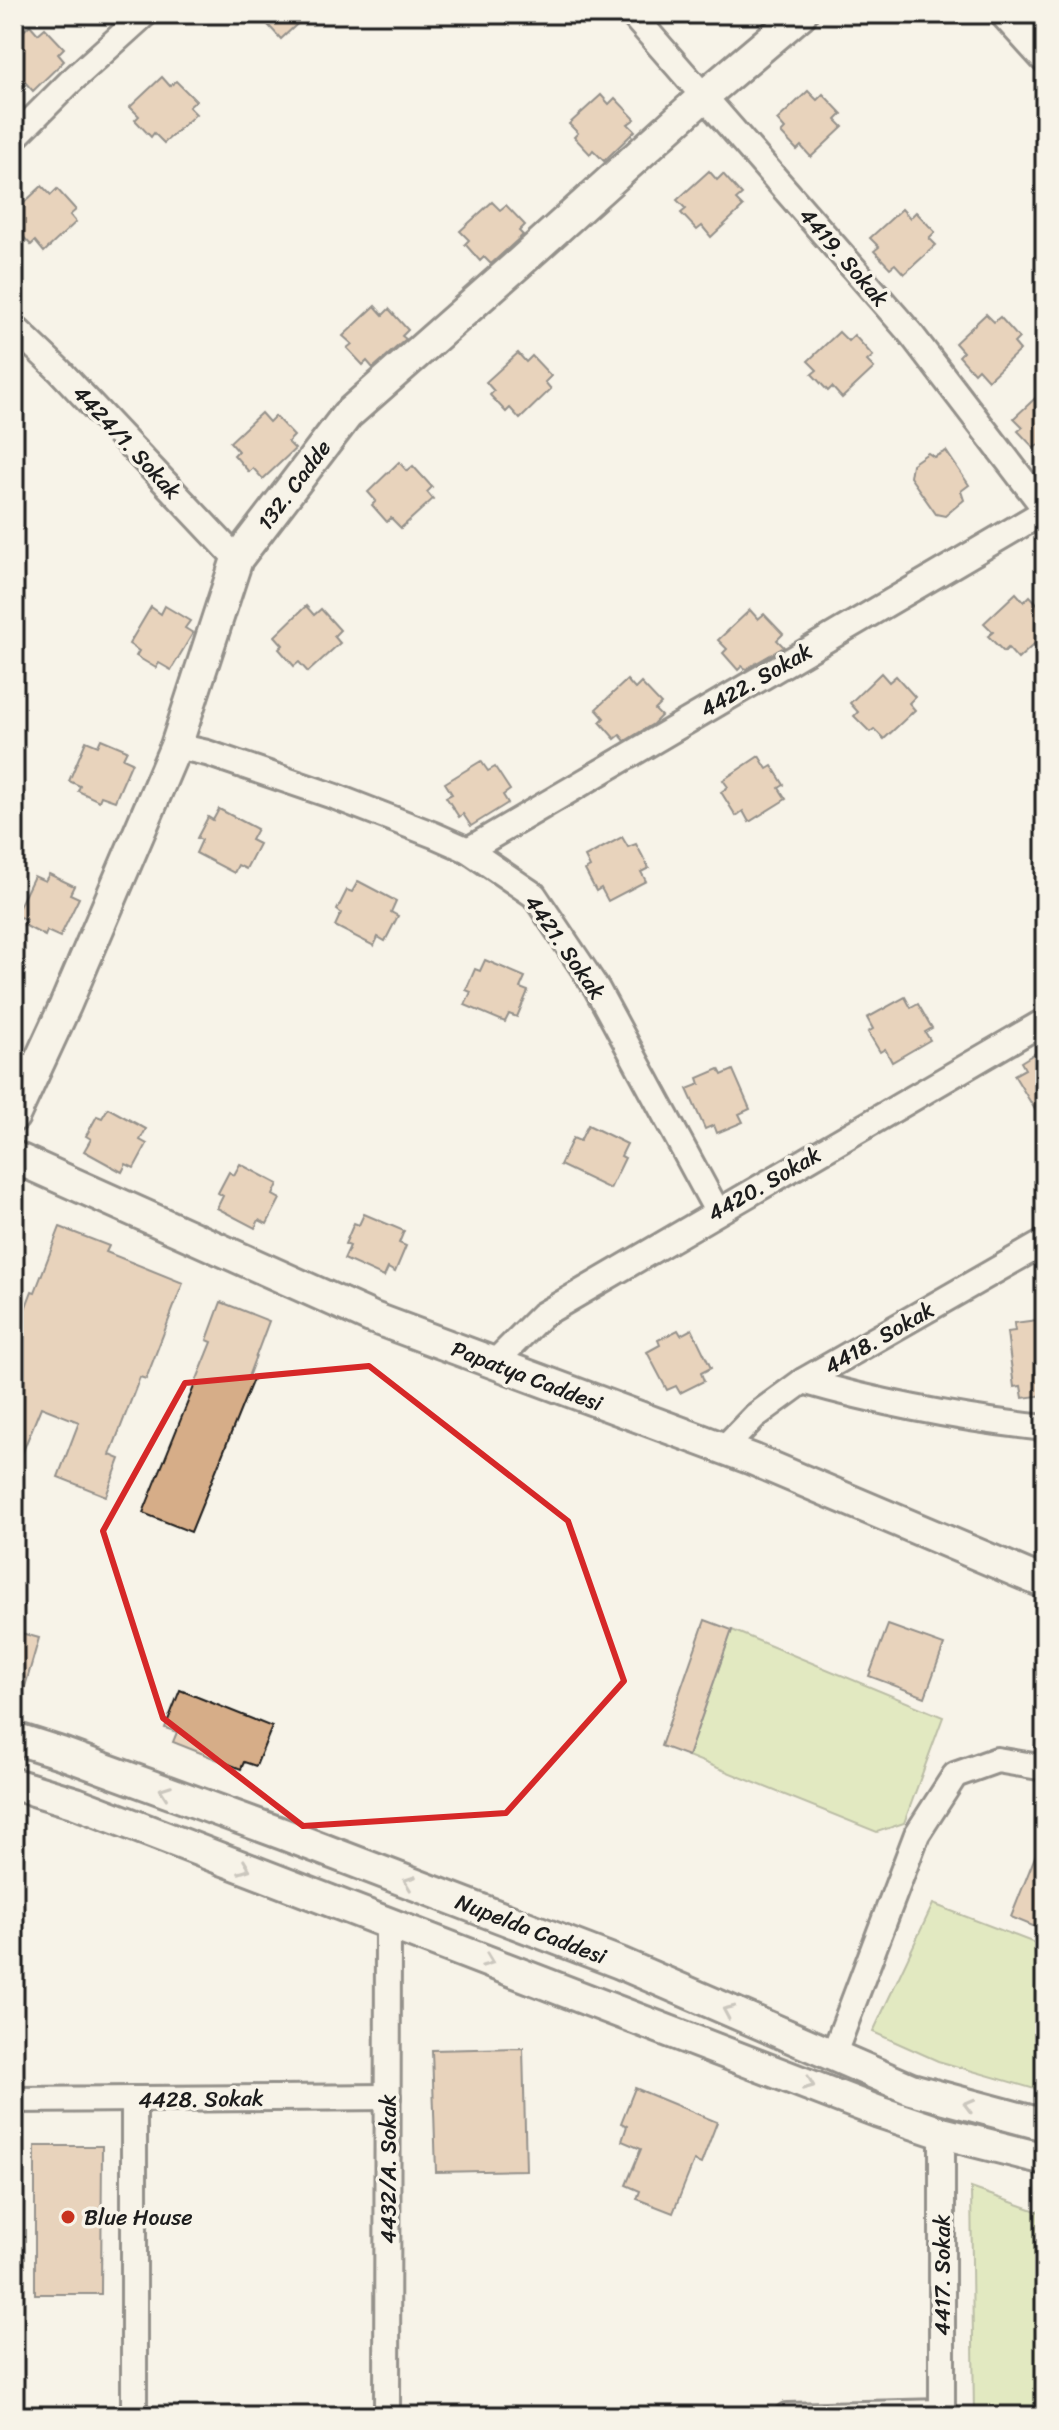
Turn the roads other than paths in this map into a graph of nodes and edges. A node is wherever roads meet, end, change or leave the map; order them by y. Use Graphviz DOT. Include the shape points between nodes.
graph roads {
  1 [pos="145,14"];
  2 [pos="632,14"];
  3 [pos="801,14"];
  4 [pos="1006,14"];
  5 [pos="1045,57"];
  6 [pos="704,96"];
  7 [pos="14,138"];
  8 [pos="14,327"];
  9 [pos="1045,510"];
  10 [pos="237,559"];
  11 [pos="176,746"];
  12 [pos="468,850"];
  13 [pos="1045,1021"];
  14 [pos="14,1116"];
  15 [pos="14,1157"];
  16 [pos="717,1211"];
  17 [pos="1045,1242"];
  18 [pos="1014,1260"];
  19 [pos="1045,1266"];
  20 [pos="494,1363"];
  21 [pos="803,1381"];
  22 [pos="1045,1428"];
  23 [pos="723,1449"];
  24 [pos="1045,1583"];
  25 [pos="14,1738"];
  26 [pos="1045,1768"];
  27 [pos="14,1784"];
  28 [pos="388,1923"];
  29 [pos="833,2056"];
  30 [pos="388,2097"];
  31 [pos="134,2099"];
  32 [pos="14,2100"];
  33 [pos="1045,2125"];
  34 [pos="942,2133"];
  35 [pos="1045,2159"];
  36 [pos="942,2414"];
  37 [pos="134,2416"];
  38 [pos="387,2416"];
  39 [pos="787,2416"];
  1 -- 7 [label="street"];
  2 -- 6 [label="street, 4419. Sokak"];
  3 -- 6 [label="street, 132. Cadde"];
  4 -- 5 [label="street"];
  6 -- 9 [label="street, 4419. Sokak" via="911,334"];
  6 -- 10 [label="street, 132. Cadde" via="347,415"];
  8 -- 10 [label="street, 4424/1. Sokak"];
  9 -- 12 [label="street, 4422. Sokak"];
  10 -- 11 [label="street, 132. Cadde"];
  11 -- 12 [label="street, 4421. Sokak" via="336,797"];
  11 -- 14 [label="street, 132. Cadde"];
  12 -- 16 [label="street, 4421. Sokak" via="534,895 597,989"];
  13 -- 16 [label="street, 4420. Sokak"];
  15 -- 20 [label="street, Papatya Caddesi" via="371,1317"];
  16 -- 20 [label="street, 4420. Sokak" via="542,1315"];
  17 -- 18 [label="street, 4418. Sokak"];
  18 -- 19 [label="street"];
  18 -- 21 [label="street, 4418. Sokak"];
  20 -- 23 [label="street, Papatya Caddesi"];
  21 -- 22 [label="street" via="877,1402"];
  21 -- 23 [label="street, 4418. Sokak" via="755,1416"];
  23 -- 24 [label="street, Papatya Caddesi"];
  29 -- 25 [label="street, Nupelda Caddesi, one-way" via="620,1963"];
  26 -- 29 [label="street" via="997,1760 955,1775 917,1834"];
  27 -- 28 [label="street, Nupelda Caddesi, one-way"];
  28 -- 30 [label="street, 4432/A. Sokak"];
  28 -- 34 [label="street, Nupelda Caddesi, one-way"];
  33 -- 29 [label="street, Nupelda Caddesi, one-way" via="911,2089"];
  30 -- 31 [label="street, 4428. Sokak"];
  30 -- 38 [label="street, 4432/A. Sokak"];
  31 -- 32 [label="street, 4428. Sokak"];
  31 -- 37 [label="street"];
  34 -- 35 [label="street, Nupelda Caddesi"];
  34 -- 36 [label="street, 4417. Sokak"];
  36 -- 39 [label="street"];
}
